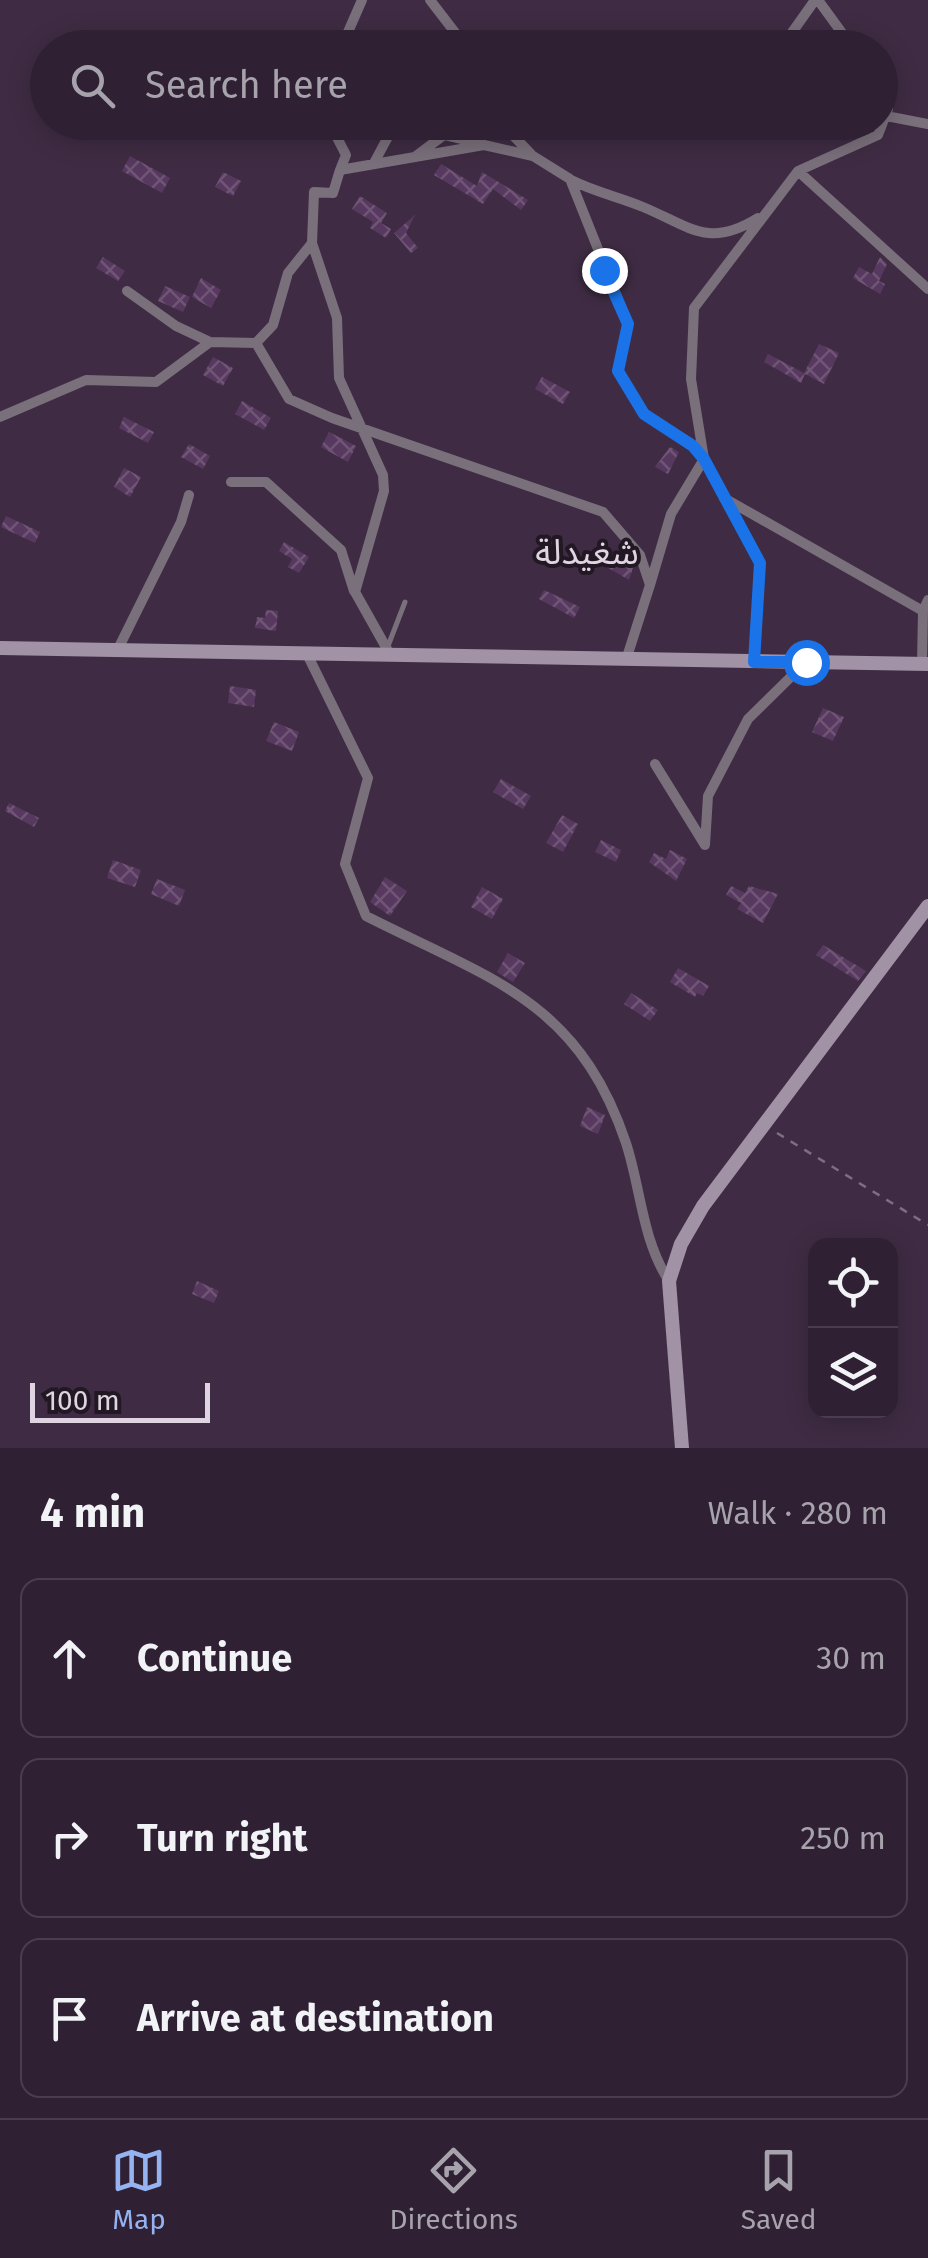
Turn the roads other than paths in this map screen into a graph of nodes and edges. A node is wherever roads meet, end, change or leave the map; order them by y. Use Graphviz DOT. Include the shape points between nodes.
graph roads {
  1 [pos="362,0"];
  2 [pos="430,0"];
  3 [pos="817,0"];
  4 [pos="349,30"];
  5 [pos="453,30"];
  6 [pos="794,30"];
  7 [pos="840,30"];
  8 [pos="898,119"];
  9 [pos="928,124"];
  10 [pos="338,140"];
  11 [pos="386,140"];
  12 [pos="437,140"];
  13 [pos="464,140"];
  14 [pos="517,140"];
  15 [pos="867,140"];
  16 [pos="484,145"];
  17 [pos="533,156"];
  18 [pos="413,158"];
  19 [pos="375,161"];
  20 [pos="340,170"];
  21 [pos="798,171"];
  22 [pos="570,179"];
  23 [pos="764,214"];
  24 [pos="312,243"];
  25 [pos="928,288"];
  26 [pos="126,291"];
  27 [pos="210,342"];
  28 [pos="256,343"];
  29 [pos="0,417"];
  30 [pos="365,430"];
  31 [pos="704,459"];
  32 [pos="231,482"];
  33 [pos="189,495"];
  34 [pos="724,497"];
  35 [pos="760,563"];
  36 [pos="650,584"];
  37 [pos="354,592"];
  38 [pos="405,602"];
  39 [pos="926,605"];
  40 [pos="0,648"];
  41 [pos="117,650"];
  42 [pos="385,652"];
  43 [pos="308,654"];
  44 [pos="626,660"];
  45 [pos="806,662"];
  46 [pos="925,664"];
  47 [pos="655,764"];
  48 [pos="928,906"];
  49 [pos="669,1281"];
  50 [pos="682,1448"];
  1 -- 4 [label="street"];
  2 -- 5 [label="street"];
  3 -- 6 [label="street"];
  3 -- 7 [label="street"];
  8 -- 9 [label="street"];
  10 -- 20 [label="street" via="346,155"];
  11 -- 19 [label="street"];
  12 -- 18 [label="street"];
  13 -- 16 [label="street"];
  14 -- 17 [label="street"];
  15 -- 21 [label="street"];
  16 -- 17 [label="street"];
  16 -- 18 [label="street"];
  17 -- 22 [label="street"];
  18 -- 19 [label="street"];
  19 -- 20 [label="street"];
  20 -- 24 [label="street" via="334,193 314,192"];
  21 -- 23 [label="street"];
  21 -- 25 [label="street"];
  22 -- 23 [label="street" via="688,231 736,232"];
  22 -- 31 [label="street" via="628,324 618,371 644,414"];
  23 -- 31 [label="street" via="694,308 690,379"];
  24 -- 28 [label="street" via="288,272 274,325"];
  24 -- 30 [label="street" via="337,318 338,378"];
  26 -- 27 [label="street"];
  27 -- 28 [label="street"];
  27 -- 29 [label="street" via="156,382 86,380"];
  28 -- 30 [label="street" via="289,399"];
  30 -- 36 [label="street" via="603,512 640,554"];
  30 -- 37 [label="street" via="384,490"];
  31 -- 34 [label="street"];
  31 -- 36 [label="street" via="672,514"];
  32 -- 37 [label="street" via="266,482 341,550"];
  33 -- 41 [label="street"];
  34 -- 35 [label="street"];
  34 -- 39 [label="street"];
  36 -- 44 [label="street"];
  37 -- 42 [label="street"];
  38 -- 42 [label="lane"];
  39 -- 46 [label="street"];
  40 -- 41 [label="street"];
  41 -- 43 [label="street"];
  42 -- 43 [label="street"];
  42 -- 44 [label="street"];
  43 -- 49 [label="street" via="368,778 345,864 366,916 503,986 551,1017 584,1052 614,1107 654,1258"];
  44 -- 45 [label="street"];
  45 -- 46 [label="street"];
  45 -- 47 [label="street" via="748,719 708,796 705,845"];
  48 -- 49 [label="street" via="703,1206"];
  49 -- 50 [label="street"];
}
